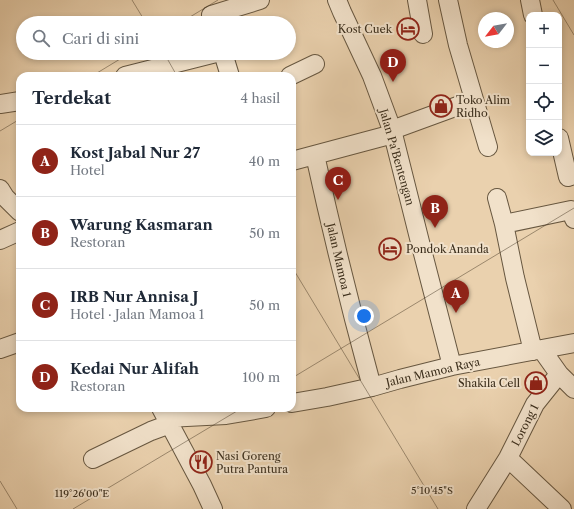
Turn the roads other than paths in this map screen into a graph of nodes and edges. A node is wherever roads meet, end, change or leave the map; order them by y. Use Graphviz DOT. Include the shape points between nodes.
graph roads {
  1 [pos="260,0"];
  2 [pos="337,0"];
  3 [pos="417,0"];
  4 [pos="448,0"];
  5 [pos="530,0"];
  6 [pos="532,12"];
  7 [pos="210,13"];
  8 [pos="423,34"];
  9 [pos="188,60"];
  10 [pos="225,60"];
  11 [pos="315,64"];
  12 [pos="141,72"];
  13 [pos="229,72"];
  14 [pos="296,73"];
  15 [pos="474,100"];
  16 [pos="16,102"];
  17 [pos="0,104"];
  18 [pos="392,132"];
  19 [pos="488,147"];
  20 [pos="562,151"];
  21 [pos="315,155"];
  22 [pos="296,160"];
  23 [pos="574,175"];
  24 [pos="0,188"];
  25 [pos="497,198"];
  26 [pos="16,208"];
  27 [pos="574,219"];
  28 [pos="504,224"];
  29 [pos="16,233"];
  30 [pos="0,240"];
  31 [pos="16,343"];
  32 [pos="574,343"];
  33 [pos="0,348"];
  34 [pos="538,350"];
  35 [pos="452,366"];
  36 [pos="560,374"];
  37 [pos="372,387"];
  38 [pos="574,389"];
  39 [pos="296,402"];
  40 [pos="243,412"];
  41 [pos="166,417"];
  42 [pos="508,458"];
  43 [pos="93,459"];
  44 [pos="213,509"];
  45 [pos="476,509"];
  46 [pos="562,509"];
  1 -- 7 [label="street"];
  2 -- 18 [label="street, Jalan Pa'Bentengan" via="372,76"];
  3 -- 8 [label="street"];
  4 -- 15 [label="street"];
  5 -- 6 [label="street"];
  9 -- 12 [label="street"];
  10 -- 13 [label="street"];
  11 -- 14 [label="street"];
  15 -- 18 [label="street"];
  15 -- 19 [label="street"];
  16 -- 17 [label="street"];
  18 -- 21 [label="street"];
  18 -- 35 [label="street, Jalan Pa'Bentengan"];
  20 -- 23 [label="street" via="568,177"];
  21 -- 22 [label="street"];
  21 -- 37 [label="street, Jalan Mamoa 1" via="343,278"];
  24 -- 26 [label="street"];
  25 -- 28 [label="street"];
  27 -- 28 [label="street" via="571,210"];
  28 -- 34 [label="street" via="515,278"];
  29 -- 30 [label="street"];
  31 -- 33 [label="street"];
  32 -- 34 [label="street, Jalan Mamoa Raya"];
  34 -- 35 [label="street, Jalan Mamoa Raya"];
  34 -- 36 [label="street"];
  35 -- 37 [label="street, Jalan Mamoa Raya"];
  36 -- 38 [label="street"];
  36 -- 42 [label="street, Lorong 1" via="535,404"];
  37 -- 39 [label="street, Jalan Mamoa Raya"];
  40 -- 41 [label="street"];
  41 -- 43 [label="street" via="151,431"];
  41 -- 44 [label="street"];
  42 -- 45 [label="street, Lorong 1"];
  42 -- 46 [label="street"];
}
